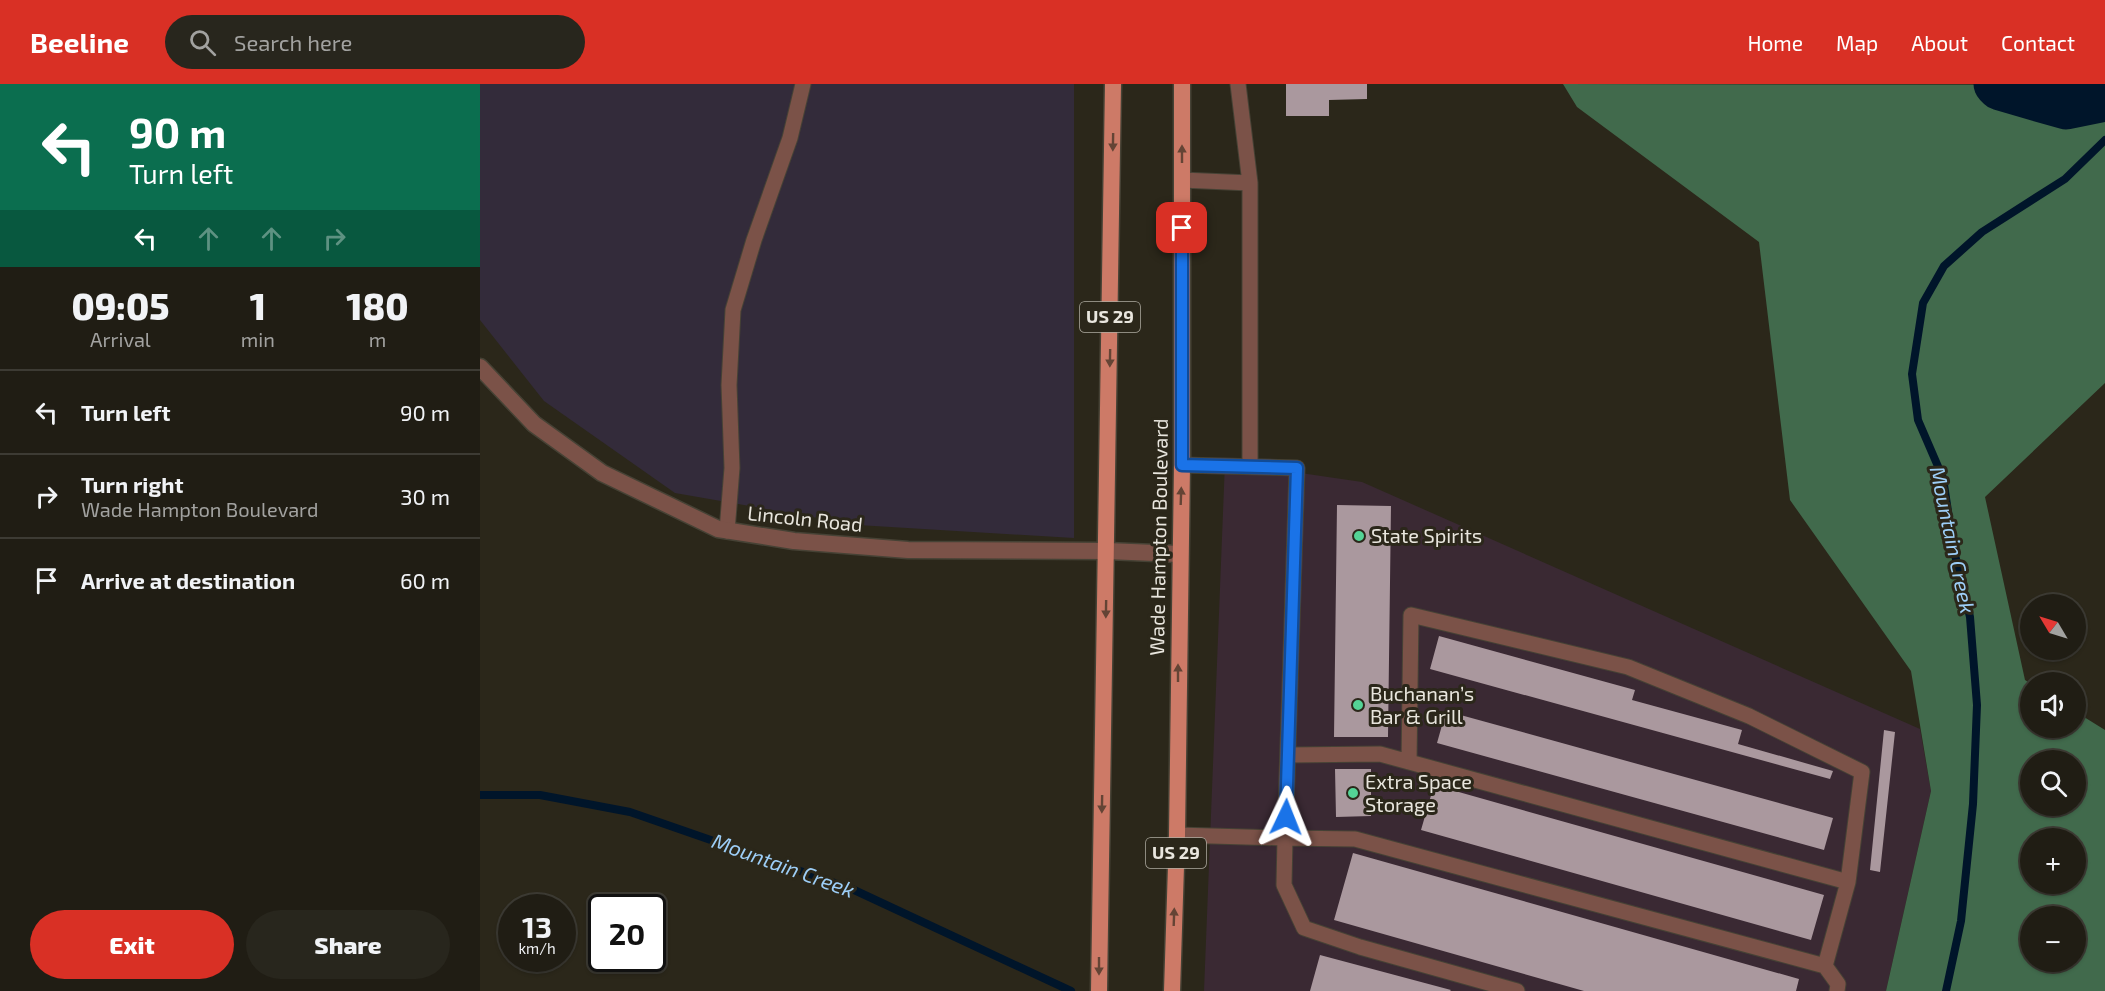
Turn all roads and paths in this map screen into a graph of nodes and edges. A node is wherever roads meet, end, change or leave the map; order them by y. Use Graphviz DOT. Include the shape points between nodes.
graph roads {
  1 [pos="802,84"];
  2 [pos="1113,84"];
  3 [pos="1182,84"];
  4 [pos="1238,84"];
  5 [pos="1182,180"];
  6 [pos="1250,183"];
  7 [pos="480,367"];
  8 [pos="1182,465"];
  9 [pos="1250,466"];
  10 [pos="727,531"];
  11 [pos="1107,551"];
  12 [pos="1179,554"];
  13 [pos="1288,755"];
  14 [pos="1409,762"];
  15 [pos="1177,835"];
  16 [pos="1285,838"];
  17 [pos="1848,882"];
  18 [pos="1825,966"];
  19 [pos="1172,983"];
  20 [pos="1099,991"];
  21 [pos="1518,991"];
  22 [pos="1837,991"];
  1 -- 10 [label="lane" via="790,138 733,310 729,385 732,468"];
  2 -- 11 [label="main road, US 29, one-way"];
  5 -- 3 [label="main road, Wade Hampton Boulevard / US 29, one-way"];
  4 -- 6 [label="lane"];
  5 -- 6 [label="lane"];
  5 -- 8 [label="main road, Wade Hampton Boulevard / US 29"];
  6 -- 9 [label="lane"];
  7 -- 10 [label="street, Lincoln Road" via="534,424 602,473"];
  8 -- 9 [label="lane"];
  12 -- 8 [label="main road, Wade Hampton Boulevard / US 29, one-way"];
  9 -- 13 [label="lane" via="1297,468"];
  10 -- 11 [label="street, Lincoln Road" via="908,550"];
  11 -- 12 [label="street, Lincoln Road"];
  11 -- 20 [label="main road, US 29, one-way"];
  15 -- 12 [label="main road, Wade Hampton Boulevard / US 29, one-way"];
  13 -- 14 [label="lane" via="1380,754"];
  13 -- 16 [label="lane"];
  14 -- 17 [label="lane"];
  14 -- 17 [label="lane" via="1411,615 1628,667 1749,716 1862,772"];
  15 -- 16 [label="lane"];
  19 -- 15 [label="main road, Wade Hampton Boulevard / US 29, one-way"];
  16 -- 18 [label="lane" via="1355,839"];
  16 -- 21 [label="lane" via="1284,885 1304,928"];
  17 -- 18 [label="lane"];
  18 -- 22 [label="lane" via="1838,984"];
}
